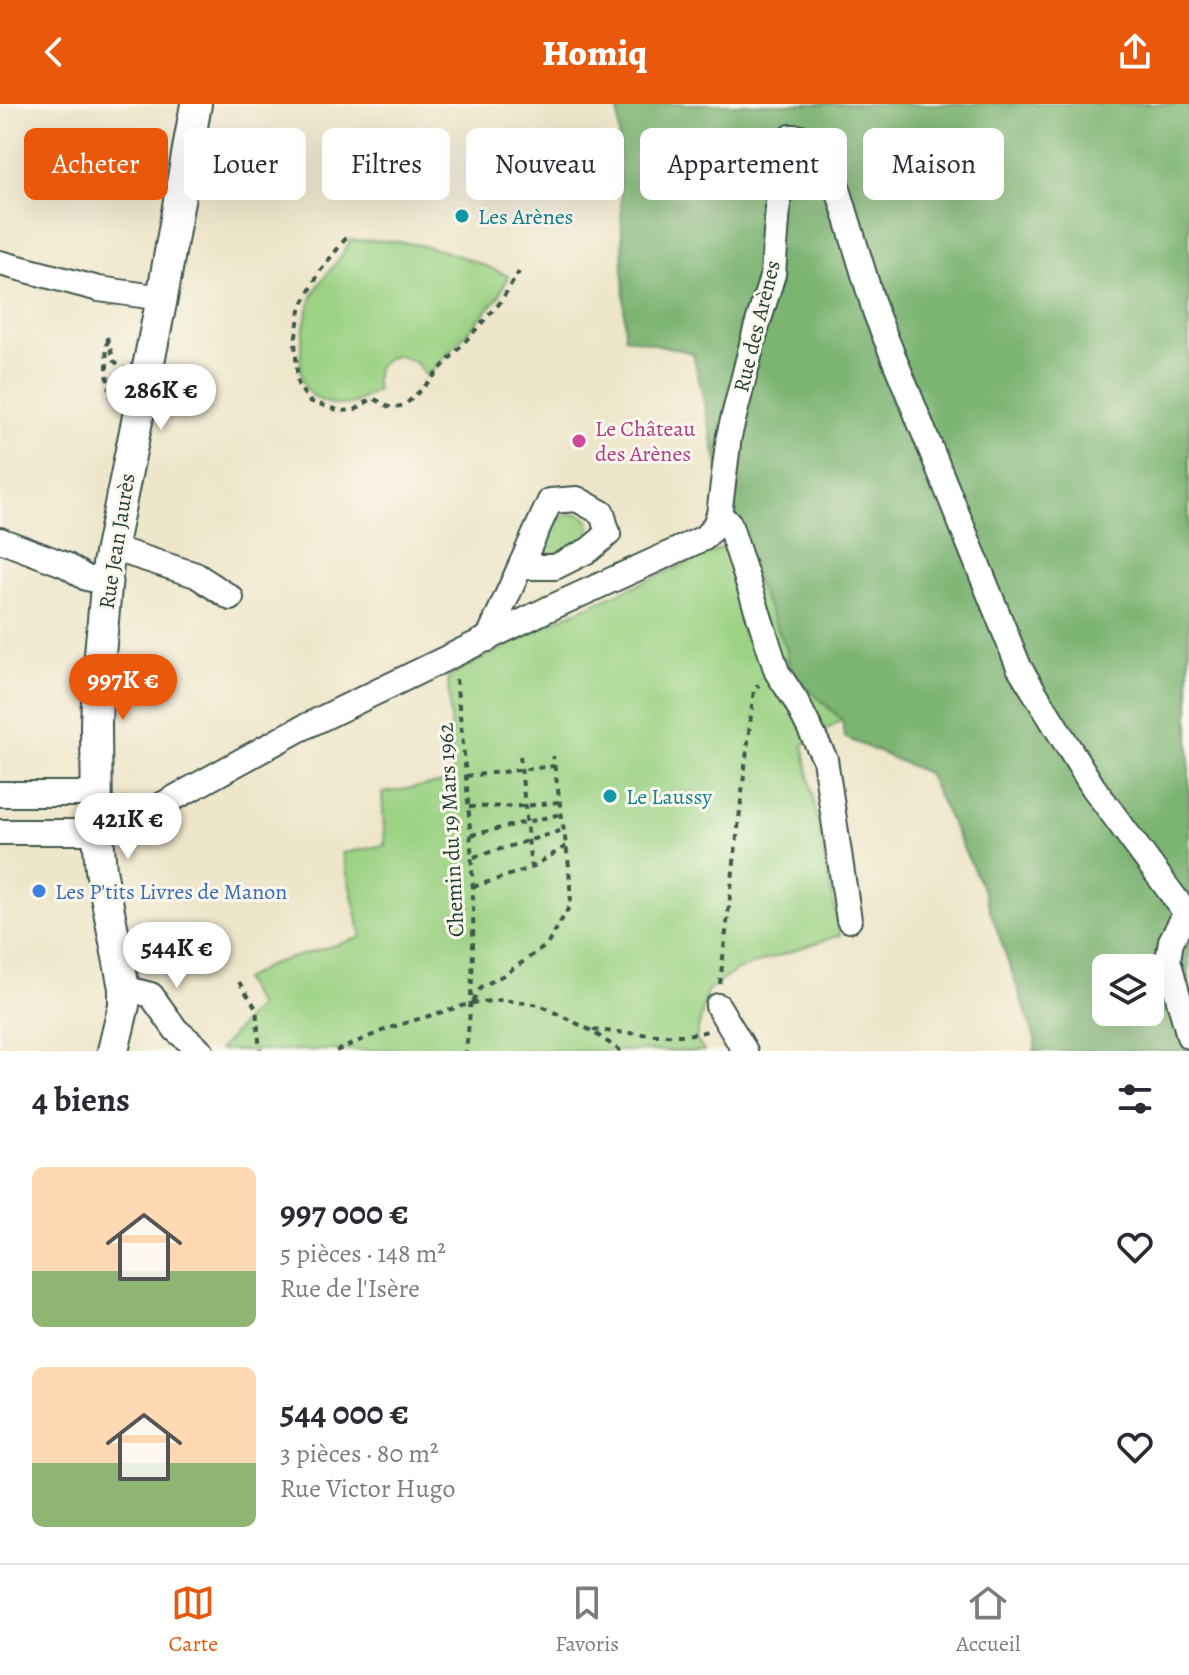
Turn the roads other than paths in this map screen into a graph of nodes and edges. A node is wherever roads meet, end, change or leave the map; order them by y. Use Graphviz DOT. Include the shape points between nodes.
graph roads {
  1 [pos="196,104"];
  2 [pos="0,263"];
  3 [pos="162,298"];
  4 [pos="719,515"];
  5 [pos="0,540"];
  6 [pos="112,548"];
  7 [pos="520,567"];
  8 [pos="107,582"];
  9 [pos="231,598"];
  10 [pos="488,639"];
  11 [pos="0,794"];
  12 [pos="97,794"];
  13 [pos="97,828"];
  14 [pos="0,832"];
  15 [pos="1188,913"];
  16 [pos="849,920"];
  17 [pos="124,988"];
  18 [pos="718,1006"];
  19 [pos="1189,1036"];
  20 [pos="113,1051"];
  21 [pos="201,1051"];
  22 [pos="745,1051"];
  1 -- 3 [label="main road, Rue Jean Jaurès"];
  2 -- 3 [label="street" via="99,289"];
  3 -- 6 [label="main road, Rue Jean Jaurès"];
  4 -- 10 [label="street" via="704,538"];
  4 -- 15 [label="street, Rue des Arènes" via="729,436 773,274 778,163 791,137 804,137 819,143 828,156 876,314 1019,667 1093,787"];
  4 -- 16 [label="street" via="729,523 777,672 825,759"];
  5 -- 8 [label="street"];
  6 -- 8 [label="main road, Rue Jean Jaurès"];
  6 -- 9 [label="street" via="196,575"];
  7 -- 10 [label="street"];
  8 -- 12 [label="main road, Rue Jean Jaurès" via="96,724"];
  10 -- 13 [label="street" via="296,731 147,813"];
  11 -- 12 [label="street"];
  12 -- 13 [label="main road, Rue Jean Jaurès"];
  13 -- 14 [label="street"];
  13 -- 17 [label="main road, Rue Jean Jaurès"];
  15 -- 19 [label="street" via="1171,941 1168,960"];
  17 -- 20 [label="main road, Rue Jean Jaurès"];
  17 -- 21 [label="street" via="151,995 176,1030"];
  18 -- 22 [label="street"];
}
